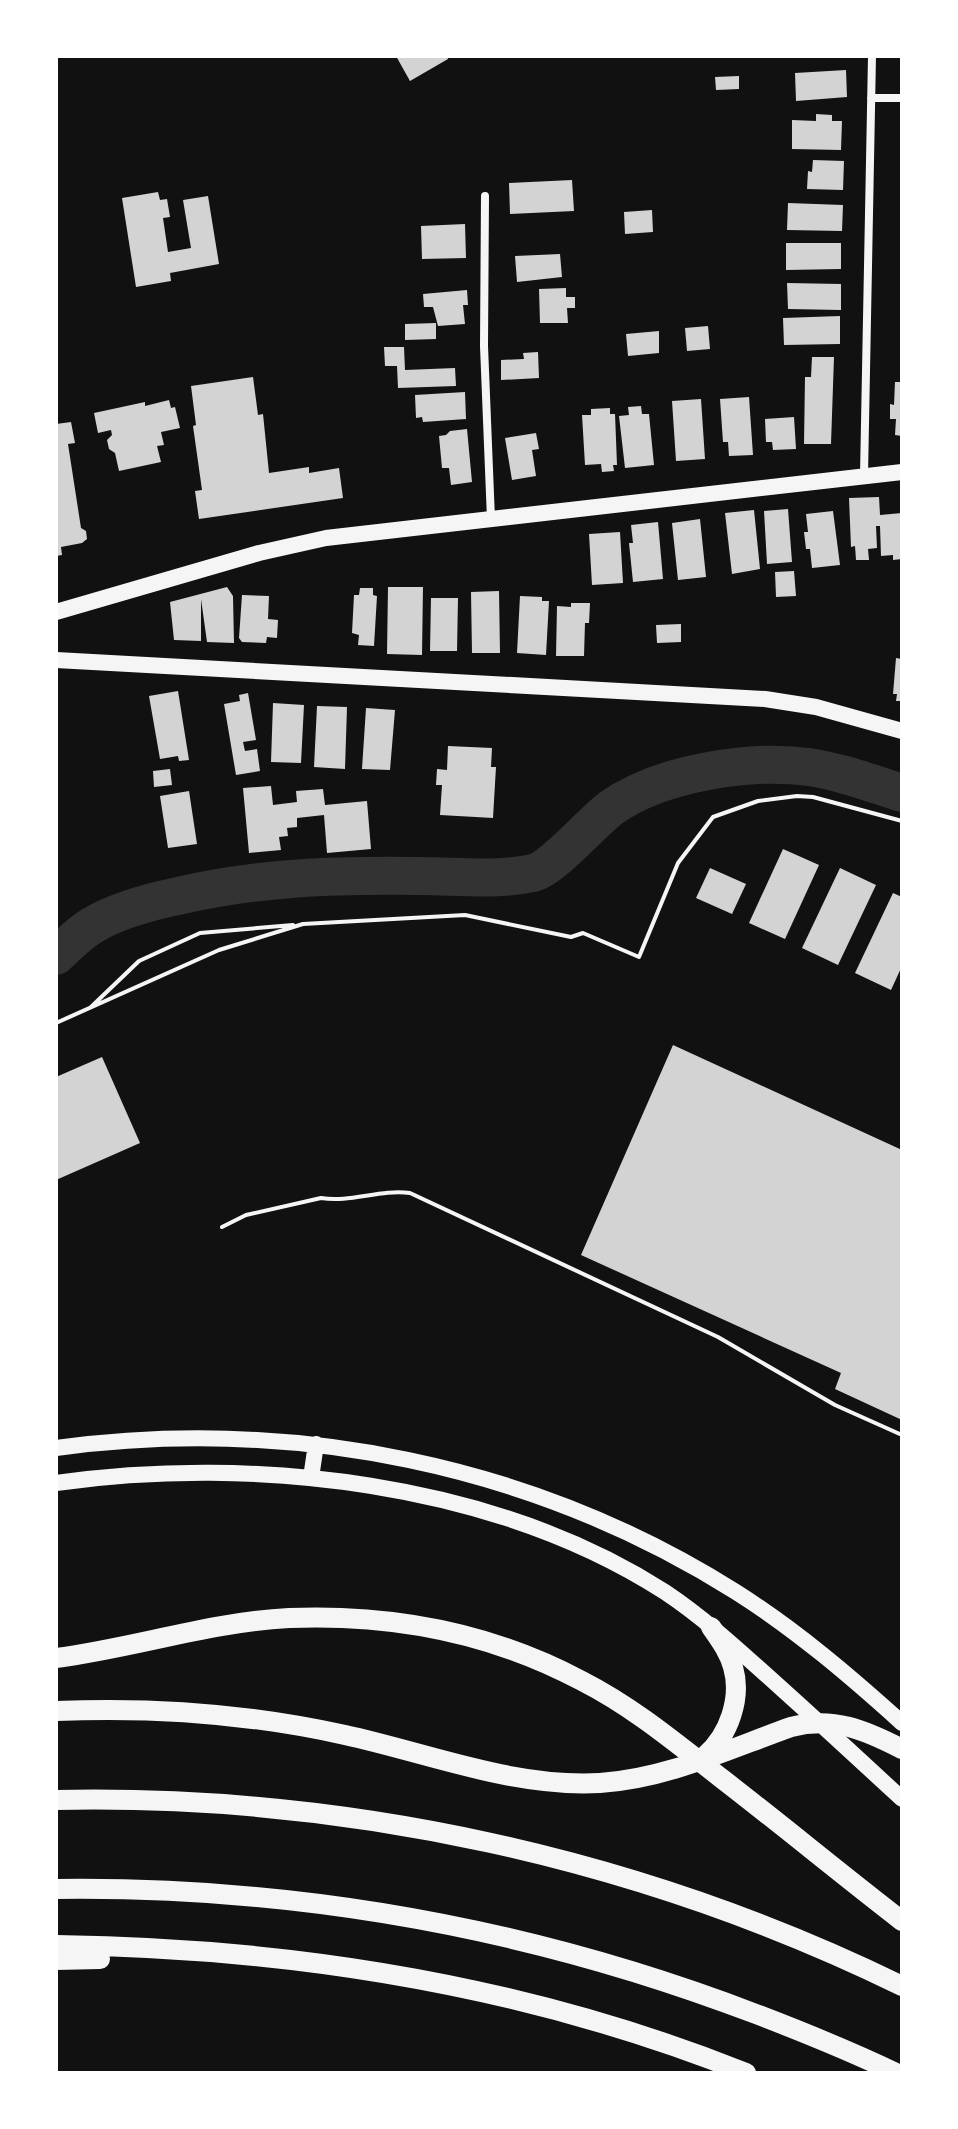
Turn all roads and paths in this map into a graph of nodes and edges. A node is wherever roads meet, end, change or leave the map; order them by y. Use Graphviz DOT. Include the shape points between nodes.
graph roads {
  1 [pos="872,56"];
  2 [pos="871,98"];
  3 [pos="902,98"];
  4 [pos="485,196"];
  5 [pos="902,472"];
  6 [pos="864,477"];
  7 [pos="491,519"];
  8 [pos="56,612"];
  9 [pos="56,660"];
  10 [pos="901,730"];
  11 [pos="902,821"];
  12 [pos="303,924"];
  13 [pos="89,1008"];
  14 [pos="56,1023"];
  15 [pos="222,1227"];
  16 [pos="902,1435"];
  17 [pos="316,1444"];
  18 [pos="56,1448"];
  19 [pos="311,1478"];
  20 [pos="56,1483"];
  21 [pos="711,1627"];
  22 [pos="56,1658"];
  23 [pos="56,1711"];
  24 [pos="818,1723"];
  25 [pos="902,1723"];
  26 [pos="902,1749"];
  27 [pos="695,1762"];
  28 [pos="902,1799"];
  29 [pos="56,1800"];
  30 [pos="56,1889"];
  31 [pos="902,1921"];
  32 [pos="56,1945"];
  33 [pos="181,1949"];
  34 [pos="56,1960"];
  35 [pos="902,1986"];
  36 [pos="746,2073"];
  37 [pos="896,2073"];
  1 -- 2 [label="street"];
  2 -- 3 [label="street"];
  2 -- 6 [label="street"];
  4 -- 7 [label="street"];
  5 -- 6 [label="main road"];
  6 -- 7 [label="main road"];
  7 -- 8 [label="main road" via="287,546"];
  9 -- 10 [label="main road" via="765,699"];
  11 -- 12 [label="path" via="797,796 758,801 713,817 678,863 639,957 583,933 571,937 465,915"];
  12 -- 13 [label="path" via="219,950"];
  12 -- 13 [label="path" via="200,933 139,961"];
  13 -- 14 [label="path"];
  15 -- 16 [label="path" via="246,1215 321,1198 410,1193 718,1337 835,1405"];
  17 -- 18 [label="main road" via="191,1437"];
  17 -- 19 [label="main road"];
  17 -- 25 [label="main road" via="458,1470 621,1529 762,1609"];
  19 -- 20 [label="main road" via="188,1471"];
  19 -- 21 [label="main road" via="433,1499 557,1539 644,1580"];
  21 -- 24 [label="main road"];
  21 -- 27 [label="highway" via="733,1668 733,1708 718,1743"];
  22 -- 31 [label="highway" via="252,1622 323,1618 389,1621 466,1635 526,1655 597,1689 665,1734"];
  23 -- 27 [label="highway" via="186,1713 289,1724 552,1781 628,1779"];
  24 -- 26 [label="highway" via="854,1727"];
  24 -- 27 [label="highway" via="791,1727"];
  24 -- 28 [label="main road"];
  29 -- 35 [label="highway" via="286,1810 505,1846 722,1909"];
  30 -- 37 [label="highway" via="262,1897 509,1936 669,1982"];
  32 -- 33 [label="highway"];
  33 -- 34 [label="highway" via="130,1958"];
  33 -- 36 [label="highway" via="321,1962 454,1985 604,2023"];
}
